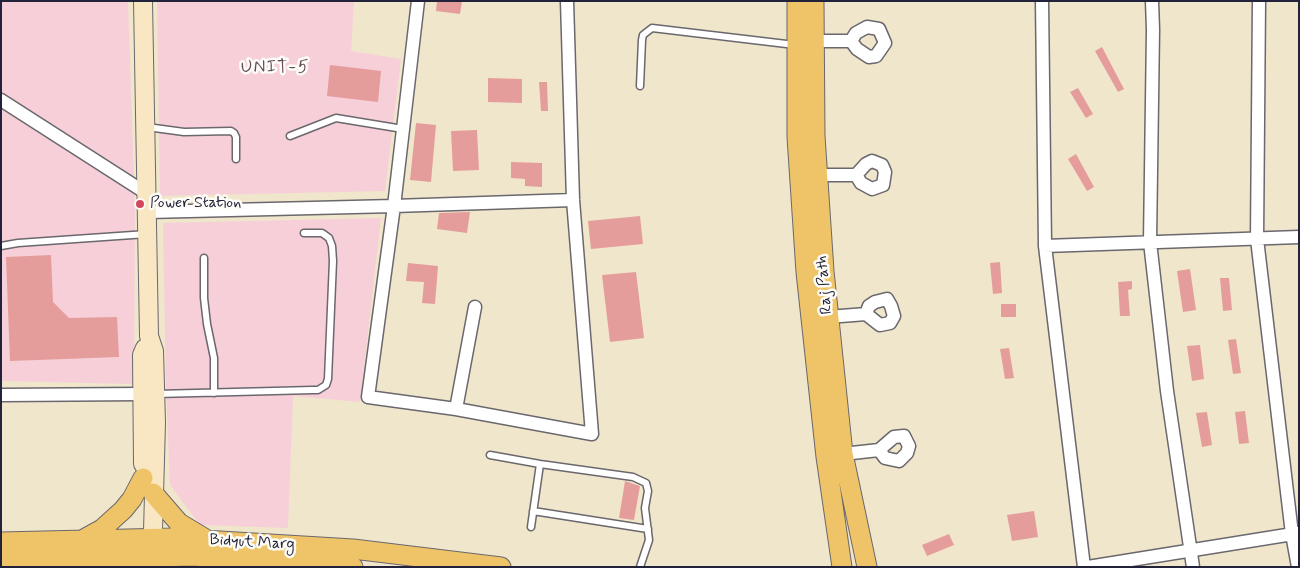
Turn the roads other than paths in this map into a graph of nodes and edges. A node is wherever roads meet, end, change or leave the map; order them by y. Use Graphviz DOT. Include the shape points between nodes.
graph roads {
  1 [pos="143,1"];
  2 [pos="418,1"];
  3 [pos="568,1"];
  4 [pos="797,1"];
  5 [pos="814,1"];
  6 [pos="1042,1"];
  7 [pos="1152,1"];
  8 [pos="1259,1"];
  9 [pos="851,41"];
  10 [pos="805,43"];
  11 [pos="640,86"];
  12 [pos="1,100"];
  13 [pos="145,127"];
  14 [pos="403,129"];
  15 [pos="290,136"];
  16 [pos="236,158"];
  17 [pos="818,174"];
  18 [pos="856,175"];
  19 [pos="146,193"];
  20 [pos="573,200"];
  21 [pos="394,206"];
  22 [pos="148,212"];
  23 [pos="304,233"];
  24 [pos="148,234"];
  25 [pos="1299,237"];
  26 [pos="1258,239"];
  27 [pos="1150,242"];
  28 [pos="1,246"];
  29 [pos="1045,246"];
  30 [pos="204,258"];
  31 [pos="475,307"];
  32 [pos="866,314"];
  33 [pos="828,317"];
  34 [pos="214,393"];
  35 [pos="149,394"];
  36 [pos="1,395"];
  37 [pos="456,409"];
  38 [pos="879,450"];
  39 [pos="843,454"];
  40 [pos="490,456"];
  41 [pos="540,464"];
  42 [pos="148,486"];
  43 [pos="533,511"];
  44 [pos="531,527"];
  45 [pos="648,529"];
  46 [pos="1296,533"];
  47 [pos="81,540"];
  48 [pos="206,540"];
  49 [pos="1,542"];
  50 [pos="1190,550"];
  51 [pos="146,554"];
  52 [pos="178,561"];
  53 [pos="1,562"];
  54 [pos="96,562"];
  55 [pos="294,565"];
  56 [pos="353,567"];
  57 [pos="501,567"];
  58 [pos="640,567"];
  59 [pos="842,567"];
  60 [pos="866,567"];
  61 [pos="1084,567"];
  62 [pos="1088,567"];
  63 [pos="1193,567"];
  64 [pos="1298,567"];
  1 -- 13 [label="street"];
  2 -- 14 [label="street"];
  3 -- 20 [label="street"];
  4 -- 10 [label="main road, Raj Path"];
  5 -- 10 [label="main road, Raj Path"];
  6 -- 29 [label="street"];
  7 -- 27 [label="street"];
  8 -- 26 [label="street"];
  9 -- 10 [label="street"];
  10 -- 11 [label="lane" via="652,28 643,35"];
  10 -- 17 [label="main road, Raj Path"];
  10 -- 59 [label="main road, Raj Path" via="797,137 806,272"];
  12 -- 19 [label="street"];
  13 -- 16 [label="lane" via="184,132 231,131 236,137"];
  13 -- 19 [label="street"];
  14 -- 15 [label="lane" via="336,118"];
  14 -- 21 [label="street"];
  17 -- 18 [label="street"];
  17 -- 33 [label="main road, Raj Path"];
  19 -- 22 [label="street"];
  20 -- 21 [label="street"];
  20 -- 37 [label="street" via="592,434"];
  21 -- 22 [label="street"];
  21 -- 37 [label="street" via="368,397"];
  22 -- 24 [label="street"];
  23 -- 34 [label="lane" via="322,233 332,246 326,384 318,390"];
  24 -- 28 [label="lane"];
  24 -- 35 [label="street" via="149,336 142,356"];
  25 -- 26 [label="street"];
  26 -- 27 [label="street"];
  26 -- 46 [label="street"];
  27 -- 29 [label="street"];
  27 -- 50 [label="street"];
  29 -- 61 [label="street"];
  30 -- 34 [label="lane" via="204,298 214,358"];
  31 -- 37 [label="street"];
  32 -- 33 [label="street"];
  33 -- 39 [label="main road, Raj Path"];
  34 -- 35 [label="lane"];
  35 -- 36 [label="street"];
  35 -- 42 [label="street"];
  38 -- 39 [label="street"];
  39 -- 60 [label="main road, Raj Path"];
  40 -- 41 [label="lane"];
  41 -- 43 [label="lane"];
  41 -- 45 [label="lane" via="633,477 646,483"];
  42 -- 47 [label="main road" via="102,529"];
  42 -- 48 [label="main road" via="179,523"];
  42 -- 51 [label="street"];
  43 -- 44 [label="lane"];
  43 -- 45 [label="lane"];
  45 -- 58 [label="lane" via="647,548"];
  46 -- 50 [label="street"];
  46 -- 64 [label="street"];
  47 -- 49 [label="main road, Bidyut Marg"];
  47 -- 51 [label="main road, Bidyut Marg"];
  48 -- 51 [label="main road, Bidyut Marg"];
  48 -- 57 [label="main road, Bidyut Marg" via="353,549"];
  50 -- 62 [label="street"];
  50 -- 63 [label="street"];
  51 -- 52 [label="main road, Bidyut Marg"];
  51 -- 54 [label="main road, Bidyut Marg"];
  52 -- 55 [label="main road, Bidyut Marg"];
  53 -- 54 [label="main road, Bidyut Marg"];
  55 -- 56 [label="main road, Bidyut Marg"];
}
